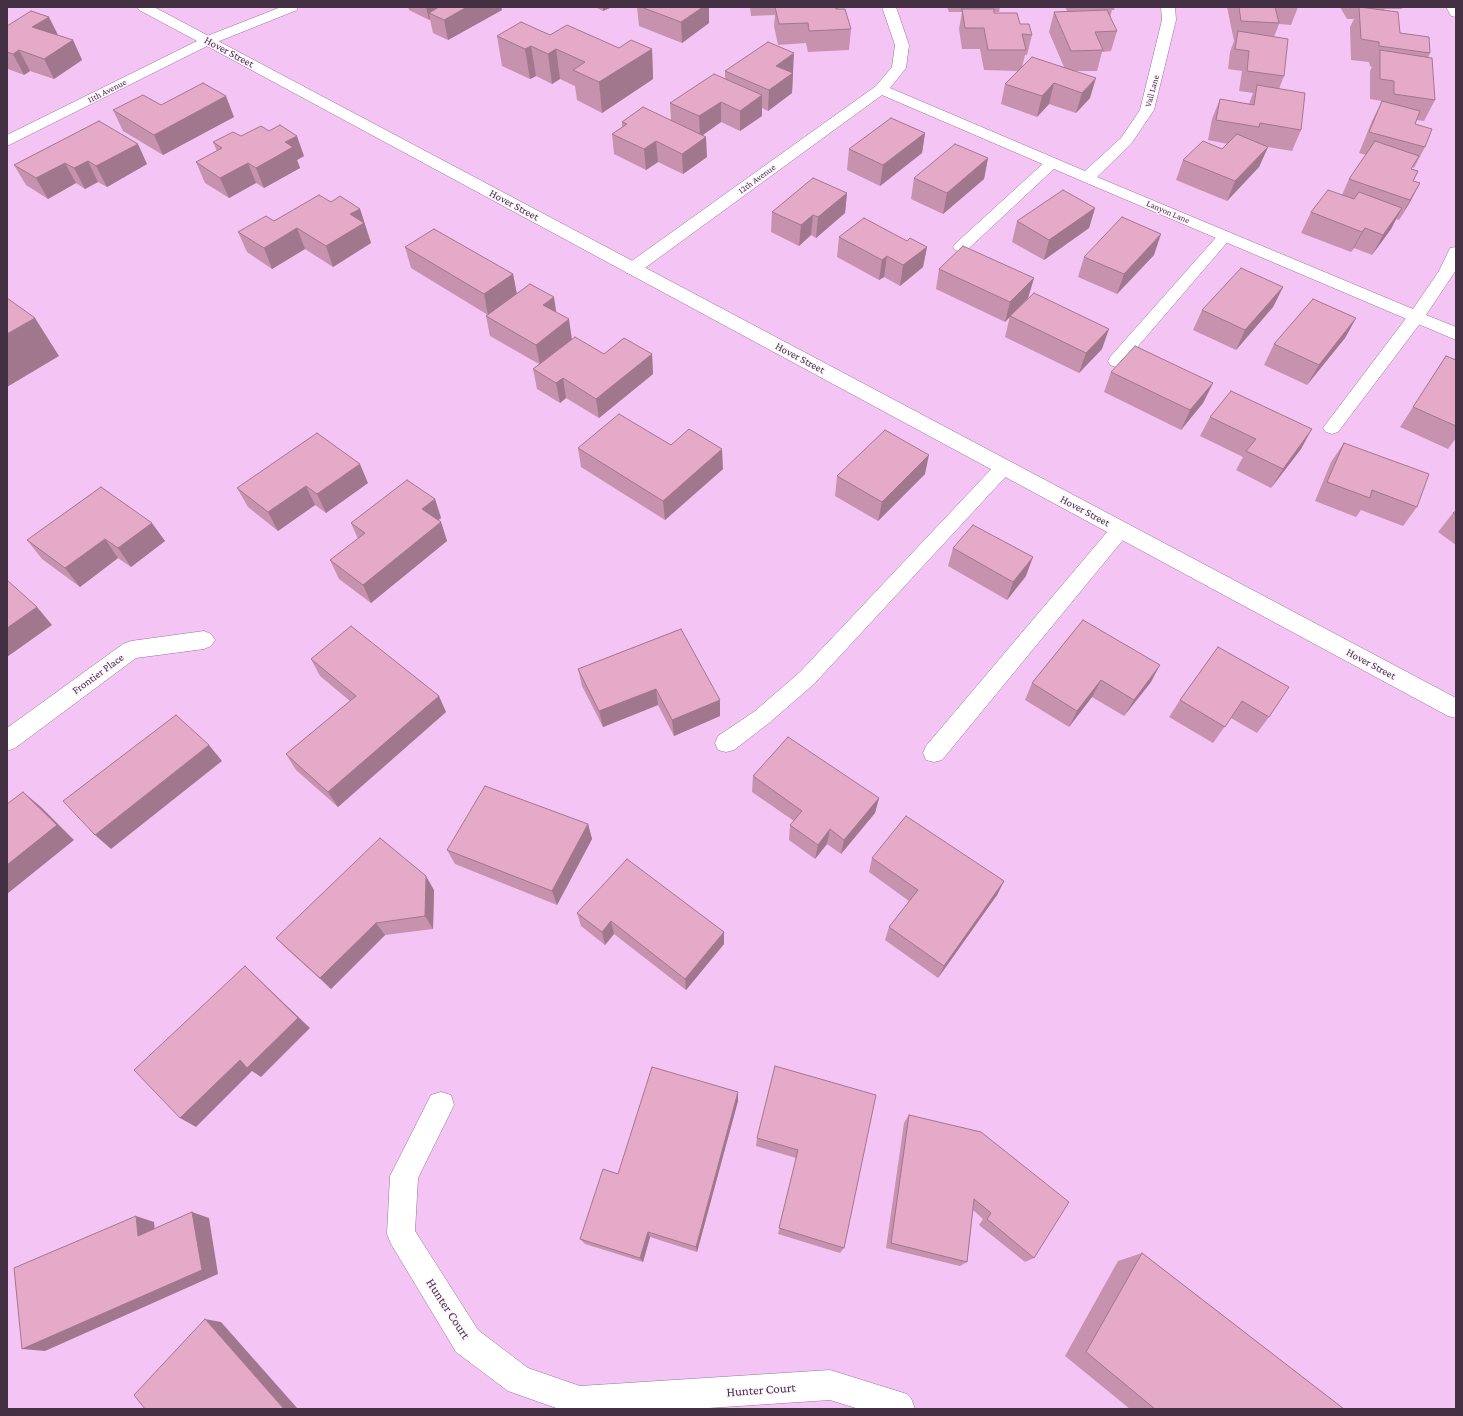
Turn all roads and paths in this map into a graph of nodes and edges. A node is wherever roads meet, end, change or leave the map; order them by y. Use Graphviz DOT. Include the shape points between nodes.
graph roads {
  1 [pos="144,7"];
  2 [pos="292,7"];
  3 [pos="889,7"];
  4 [pos="1168,7"];
  5 [pos="1453,7"];
  6 [pos="1456,13"];
  7 [pos="207,41"];
  8 [pos="881,89"];
  9 [pos="7,141"];
  10 [pos="1052,163"];
  11 [pos="1087,178"];
  12 [pos="1225,236"];
  13 [pos="960,247"];
  14 [pos="1456,252"];
  15 [pos="632,268"];
  16 [pos="1416,317"];
  17 [pos="1456,334"];
  18 [pos="1116,361"];
  19 [pos="1332,428"];
  20 [pos="1004,467"];
  21 [pos="1120,530"];
  22 [pos="204,640"];
  23 [pos="1456,709"];
  24 [pos="7,741"];
  25 [pos="726,743"];
  26 [pos="934,753"];
  27 [pos="441,1105"];
  28 [pos="900,1409"];
  1 -- 7 [label="street, Hover Street"];
  2 -- 7 [label="lane"];
  3 -- 8 [label="street, 12th Avenue" via="902,45 899,68"];
  4 -- 11 [label="street, Vail Lane" via="1169,20 1147,110 1126,141"];
  5 -- 6 [label="street"];
  7 -- 9 [label="street, 11th Avenue"];
  7 -- 15 [label="street, Hover Street"];
  8 -- 10 [label="street, Lanyon Lane"];
  8 -- 15 [label="street, 12th Avenue"];
  10 -- 11 [label="street, Lanyon Lane"];
  10 -- 13 [label="lane"];
  11 -- 12 [label="street, Lanyon Lane"];
  12 -- 16 [label="street, Lanyon Lane"];
  12 -- 18 [label="lane"];
  14 -- 16 [label="street" via="1447,272"];
  15 -- 20 [label="street, Hover Street"];
  16 -- 17 [label="street, Lanyon Lane"];
  16 -- 19 [label="lane"];
  20 -- 21 [label="street, Hover Street"];
  20 -- 25 [label="lane" via="807,678 762,717"];
  21 -- 23 [label="street, Hover Street"];
  21 -- 26 [label="lane"];
  22 -- 24 [label="street, Frontier Place" via="131,650"];
  27 -- 28 [label="street, Hunter Court" via="404,1176 401,1234 467,1341 519,1380 580,1401 830,1385"];
}
